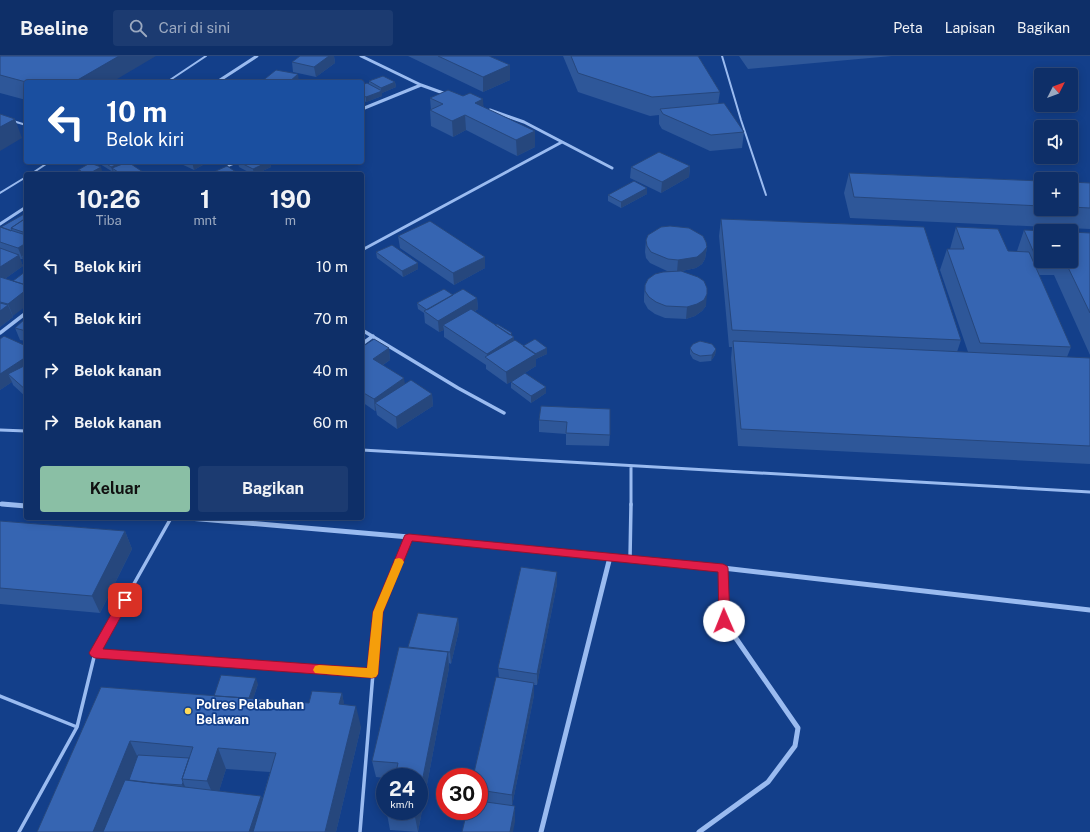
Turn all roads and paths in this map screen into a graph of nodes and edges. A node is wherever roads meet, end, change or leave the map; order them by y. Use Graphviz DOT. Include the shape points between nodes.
graph roads {
  1 [pos="206,56"];
  2 [pos="257,56"];
  3 [pos="361,56"];
  4 [pos="722,56"];
  5 [pos="171,80"];
  6 [pos="220,80"];
  7 [pos="421,84"];
  8 [pos="449,95"];
  9 [pos="364,108"];
  10 [pos="484,108"];
  11 [pos="6,119"];
  12 [pos="24,124"];
  13 [pos="562,142"];
  14 [pos="46,164"];
  15 [pos="612,168"];
  16 [pos="34,172"];
  17 [pos="24,178"];
  18 [pos="0,193"];
  19 [pos="766,195"];
  20 [pos="24,208"];
  21 [pos="0,224"];
  22 [pos="364,249"];
  23 [pos="24,315"];
  24 [pos="364,331"];
  25 [pos="0,333"];
  26 [pos="373,336"];
  27 [pos="364,343"];
  28 [pos="504,413"];
  29 [pos="0,430"];
  30 [pos="24,431"];
  31 [pos="364,450"];
  32 [pos="631,466"];
  33 [pos="1090,492"];
  34 [pos="0,504"];
  35 [pos="24,506"];
  36 [pos="170,520"];
  37 [pos="212,520"];
  38 [pos="409,537"];
  39 [pos="610,557"];
  40 [pos="630,559"];
  41 [pos="723,568"];
  42 [pos="1090,610"];
  43 [pos="95,653"];
  44 [pos="372,674"];
  45 [pos="0,696"];
  46 [pos="77,727"];
  47 [pos="19,832"];
  48 [pos="360,832"];
  49 [pos="541,832"];
  50 [pos="699,832"];
  1 -- 5 [label="lane"];
  2 -- 6 [label="street"];
  3 -- 7 [label="street"];
  4 -- 19 [label="lane"];
  7 -- 8 [label="street"];
  7 -- 9 [label="street"];
  10 -- 13 [label="street" via="524,122"];
  11 -- 12 [label="lane"];
  13 -- 15 [label="street"];
  13 -- 22 [label="street"];
  14 -- 16 [label="lane"];
  17 -- 18 [label="lane"];
  20 -- 21 [label="street"];
  23 -- 25 [label="street"];
  24 -- 26 [label="street"];
  26 -- 27 [label="street"];
  26 -- 28 [label="street"];
  29 -- 30 [label="lane"];
  31 -- 32 [label="lane"];
  32 -- 33 [label="lane"];
  32 -- 40 [label="lane"];
  34 -- 35 [label="street"];
  36 -- 43 [label="lane"];
  37 -- 38 [label="street"];
  38 -- 39 [label="street"];
  38 -- 44 [label="lane" via="378,612"];
  39 -- 40 [label="street"];
  39 -- 49 [label="street"];
  40 -- 41 [label="street"];
  41 -- 42 [label="street"];
  41 -- 50 [label="street" via="724,621 798,728 795,746 768,782"];
  43 -- 44 [label="lane"];
  43 -- 46 [label="lane"];
  44 -- 48 [label="lane"];
  45 -- 46 [label="lane"];
  46 -- 47 [label="lane"];
}
